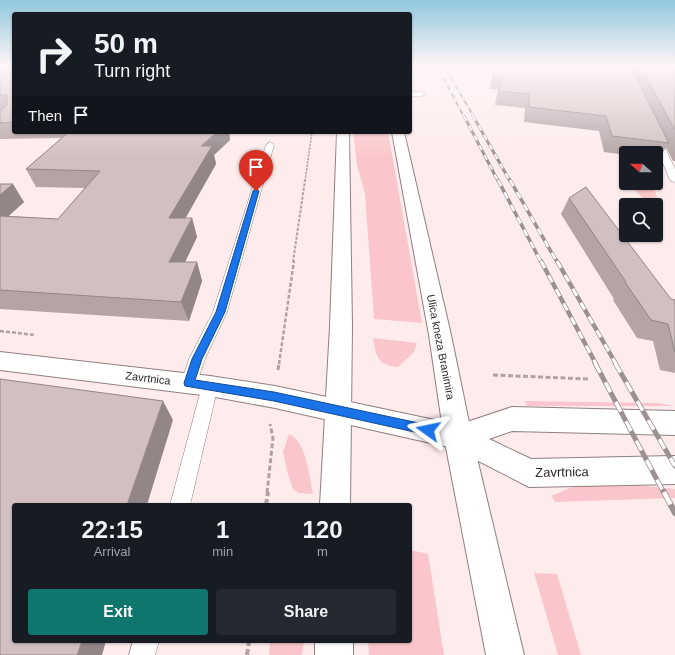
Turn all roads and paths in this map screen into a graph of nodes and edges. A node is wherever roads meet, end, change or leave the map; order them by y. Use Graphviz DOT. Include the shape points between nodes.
graph roads {
  1 [pos="651,127"];
  2 [pos="312,134"];
  3 [pos="343,134"];
  4 [pos="398,134"];
  5 [pos="270,145"];
  6 [pos="675,180"];
  7 [pos="0,331"];
  8 [pos="35,335"];
  9 [pos="280,353"];
  10 [pos="0,361"];
  11 [pos="493,375"];
  12 [pos="588,379"];
  13 [pos="200,384"];
  14 [pos="338,411"];
  15 [pos="270,421"];
  16 [pos="675,423"];
  17 [pos="458,437"];
  18 [pos="675,470"];
  19 [pos="180,503"];
  20 [pos="266,503"];
  21 [pos="335,503"];
  22 [pos="145,643"];
  23 [pos="249,643"];
  24 [pos="334,643"];
  25 [pos="142,655"];
  26 [pos="247,655"];
  27 [pos="334,655"];
  28 [pos="505,655"];
  1 -- 6 [label="lane"];
  2 -- 9 [label="path"];
  3 -- 14 [label="main road"];
  4 -- 17 [label="main road, Ulica kneza Branimira" via="440,335"];
  5 -- 13 [label="lane" via="220,312 197,359"];
  7 -- 8 [label="path"];
  10 -- 13 [label="main road, Zavrtnica"];
  11 -- 12 [label="path"];
  13 -- 14 [label="main road, Zavrtnica" via="274,396"];
  13 -- 19 [label="lane"];
  14 -- 17 [label="main road, Zavrtnica"];
  14 -- 21 [label="main road"];
  15 -- 20 [label="path" via="273,438"];
  16 -- 17 [label="main road" via="512,419"];
  17 -- 18 [label="main road, Zavrtnica" via="529,473"];
  17 -- 28 [label="main road, Ulica kneza Branimira"];
  22 -- 25 [label="lane"];
  23 -- 26 [label="path"];
  24 -- 27 [label="main road"];
}
